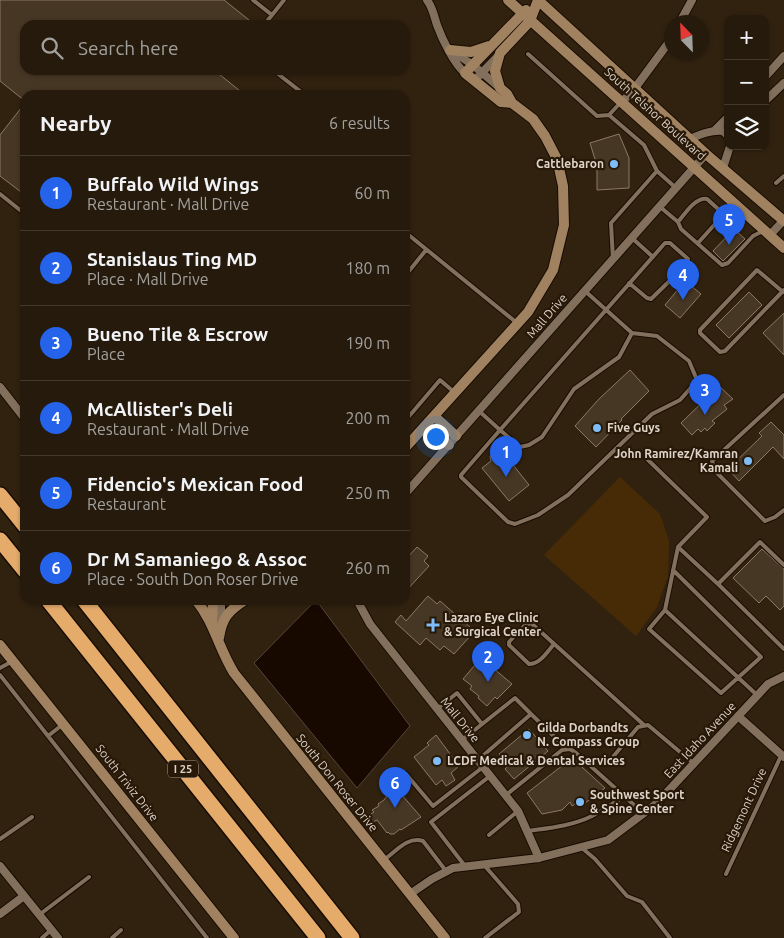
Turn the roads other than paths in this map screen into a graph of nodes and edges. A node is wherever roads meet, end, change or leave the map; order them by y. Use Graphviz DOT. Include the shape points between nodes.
graph roads {
  1 [pos="253,0"];
  2 [pos="284,0"];
  3 [pos="426,0"];
  4 [pos="508,0"];
  5 [pos="538,0"];
  6 [pos="692,0"];
  7 [pos="522,14"];
  8 [pos="272,15"];
  9 [pos="684,15"];
  10 [pos="268,20"];
  11 [pos="530,22"];
  12 [pos="492,45"];
  13 [pos="664,49"];
  14 [pos="450,50"];
  15 [pos="500,53"];
  16 [pos="528,54"];
  17 [pos="784,56"];
  18 [pos="473,65"];
  19 [pos="482,72"];
  20 [pos="465,73"];
  21 [pos="769,73"];
  22 [pos="279,75"];
  23 [pos="475,80"];
  24 [pos="784,83"];
  25 [pos="500,88"];
  26 [pos="635,88"];
  27 [pos="299,90"];
  28 [pos="769,97"];
  29 [pos="622,102"];
  30 [pos="512,103"];
  31 [pos="609,115"];
  32 [pos="724,121"];
  33 [pos="715,130"];
  34 [pos="724,132"];
  35 [pos="690,139"];
  36 [pos="729,150"];
  37 [pos="706,154"];
  38 [pos="694,166"];
  39 [pos="723,168"];
  40 [pos="657,171"];
  41 [pos="784,176"];
  42 [pos="776,183"];
  43 [pos="676,188"];
  44 [pos="0,194"];
  45 [pos="734,202"];
  46 [pos="659,206"];
  47 [pos="20,210"];
  48 [pos="724,214"];
  49 [pos="784,221"];
  50 [pos="678,222"];
  51 [pos="737,226"];
  52 [pos="767,232"];
  53 [pos="410,236"];
  54 [pos="631,238"];
  55 [pos="698,243"];
  56 [pos="784,248"];
  57 [pos="426,250"];
  58 [pos="653,257"];
  59 [pos="613,259"];
  60 [pos="410,270"];
  61 [pos="629,283"];
  62 [pos="585,291"];
  63 [pos="783,291"];
  64 [pos="606,310"];
  65 [pos="518,323"];
  66 [pos="632,333"];
  67 [pos="0,387"];
  68 [pos="455,392"];
  69 [pos="784,395"];
  70 [pos="479,411"];
  71 [pos="20,413"];
  72 [pos="410,415"];
  73 [pos="434,416"];
  74 [pos="426,425"];
  75 [pos="500,430"];
  76 [pos="456,436"];
  77 [pos="410,440"];
  78 [pos="449,445"];
  79 [pos="647,458"];
  80 [pos="410,488"];
  81 [pos="0,495"];
  82 [pos="784,510"];
  83 [pos="20,520"];
  84 [pos="0,540"];
  85 [pos="678,547"];
  86 [pos="20,565"];
  87 [pos="784,565"];
  88 [pos="673,570"];
  89 [pos="718,584"];
  90 [pos="52,605"];
  91 [pos="88,605"];
  92 [pos="200,605"];
  93 [pos="214,605"];
  94 [pos="220,605"];
  95 [pos="238,605"];
  96 [pos="360,605"];
  97 [pos="665,610"];
  98 [pos="216,624"];
  99 [pos="554,644"];
  100 [pos="0,645"];
  101 [pos="784,649"];
  102 [pos="12,661"];
  103 [pos="0,668"];
  104 [pos="0,675"];
  105 [pos="784,676"];
  106 [pos="738,678"];
  107 [pos="757,696"];
  108 [pos="437,709"];
  109 [pos="531,714"];
  110 [pos="738,716"];
  111 [pos="64,723"];
  112 [pos="482,724"];
  113 [pos="644,725"];
  114 [pos="48,736"];
  115 [pos="462,740"];
  116 [pos="567,749"];
  117 [pos="783,756"];
  118 [pos="612,758"];
  119 [pos="478,760"];
  120 [pos="694,764"];
  121 [pos="483,767"];
  122 [pos="406,774"];
  123 [pos="490,776"];
  124 [pos="453,791"];
  125 [pos="506,795"];
  126 [pos="625,796"];
  127 [pos="461,799"];
  128 [pos="518,811"];
  129 [pos="644,813"];
  130 [pos="32,817"];
  131 [pos="527,831"];
  132 [pos="488,835"];
  133 [pos="0,839"];
  134 [pos="581,847"];
  135 [pos="539,858"];
  136 [pos="383,861"];
  137 [pos="484,864"];
  138 [pos="0,866"];
  139 [pos="465,867"];
  140 [pos="446,872"];
  141 [pos="726,874"];
  142 [pos="89,877"];
  143 [pos="410,894"];
  144 [pos="24,896"];
  145 [pos="0,914"];
  146 [pos="39,915"];
  147 [pos="52,930"];
  148 [pos="121,930"];
  149 [pos="42,938"];
  150 [pos="58,938"];
  151 [pos="112,938"];
  152 [pos="207,938"];
  153 [pos="234,938"];
  154 [pos="318,938"];
  155 [pos="352,938"];
  156 [pos="445,938"];
  157 [pos="485,938"];
  158 [pos="670,938"];
  1 -- 8 [label="lane"];
  2 -- 8 [label="lane"];
  3 -- 14 [label="street"];
  4 -- 7 [label="street, South Telshor Boulevard"];
  5 -- 7 [label="street"];
  5 -- 11 [label="street"];
  5 -- 26 [label="street, South Telshor Boulevard"];
  6 -- 9 [label="street"];
  7 -- 11 [label="street, South Telshor Boulevard"];
  7 -- 12 [label="street"];
  8 -- 10 [label="lane"];
  11 -- 15 [label="street"];
  11 -- 29 [label="street, South Telshor Boulevard"];
  12 -- 14 [label="street" via="471,52"];
  12 -- 18 [label="street"];
  13 -- 26 [label="street"];
  14 -- 18 [label="street"];
  14 -- 20 [label="street" via="458,67"];
  15 -- 19 [label="street"];
  15 -- 25 [label="street" via="495,71"];
  16 -- 31 [label="lane" via="598,116"];
  17 -- 21 [label="street"];
  18 -- 19 [label="street"];
  18 -- 20 [label="street"];
  19 -- 23 [label="street"];
  19 -- 25 [label="street"];
  20 -- 23 [label="street"];
  22 -- 27 [label="lane"];
  23 -- 30 [label="street" via="501,102"];
  24 -- 28 [label="street"];
  25 -- 30 [label="street"];
  26 -- 29 [label="street"];
  26 -- 35 [label="street, South Telshor Boulevard"];
  29 -- 31 [label="lane"];
  29 -- 38 [label="street, South Telshor Boulevard"];
  30 -- 65 [label="street" via="533,119 556,158 562,186 564,226 553,270"];
  31 -- 40 [label="lane" via="644,145"];
  32 -- 33 [label="street"];
  33 -- 34 [label="street"];
  33 -- 35 [label="street"];
  35 -- 37 [label="street, South Telshor Boulevard"];
  36 -- 39 [label="street"];
  37 -- 38 [label="street, Mall Drive"];
  37 -- 39 [label="street, South Telshor Boulevard"];
  38 -- 43 [label="street, Mall Drive"];
  38 -- 45 [label="street, South Telshor Boulevard"];
  39 -- 49 [label="street, South Telshor Boulevard"];
  40 -- 43 [label="lane"];
  40 -- 59 [label="lane" via="611,223"];
  41 -- 42 [label="lane"];
  43 -- 46 [label="street, Mall Drive"];
  44 -- 47 [label="lane"];
  45 -- 48 [label="lane"];
  45 -- 52 [label="street, South Telshor Boulevard"];
  46 -- 50 [label="lane"];
  46 -- 54 [label="street, Mall Drive"];
  48 -- 50 [label="lane" via="702,198"];
  48 -- 51 [label="lane"];
  48 -- 55 [label="lane"];
  49 -- 52 [label="street"];
  50 -- 55 [label="lane" via="681,229"];
  52 -- 55 [label="lane" via="753,236 725,265"];
  52 -- 56 [label="street, South Telshor Boulevard"];
  53 -- 57 [label="lane"];
  54 -- 58 [label="lane"];
  54 -- 59 [label="street, Mall Drive"];
  57 -- 60 [label="lane"];
  57 -- 65 [label="lane"];
  58 -- 61 [label="lane"];
  58 -- 61 [label="lane" via="667,242 688,262 651,299"];
  59 -- 62 [label="street, Mall Drive"];
  61 -- 64 [label="lane"];
  62 -- 64 [label="lane"];
  62 -- 70 [label="street, Mall Drive"];
  63 -- 63 [label="lane" via="725,351 720,352 700,333 758,270"];
  64 -- 66 [label="lane"];
  64 -- 75 [label="lane"];
  65 -- 68 [label="street"];
  66 -- 75 [label="lane" via="619,357 574,389 542,437 520,447"];
  66 -- 75 [label="lane" via="657,336 688,361 697,380 680,400 652,414 568,495 538,515 515,524 508,522 461,477"];
  67 -- 71 [label="street"];
  68 -- 72 [label="lane" via="440,380"];
  68 -- 73 [label="street"];
  69 -- 82 [label="lane" via="712,461 716,472 765,520 775,518"];
  70 -- 75 [label="lane"];
  70 -- 76 [label="street, Mall Drive"];
  73 -- 74 [label="street"];
  73 -- 76 [label="street"];
  74 -- 77 [label="street"];
  74 -- 78 [label="street"];
  76 -- 78 [label="street, Mall Drive"];
  78 -- 80 [label="street, Mall Drive"];
  79 -- 85 [label="lane" via="707,516"];
  81 -- 83 [label="highway"];
  84 -- 86 [label="highway"];
  85 -- 88 [label="lane"];
  85 -- 89 [label="lane"];
  87 -- 89 [label="lane" via="760,542"];
  88 -- 97 [label="lane"];
  88 -- 106 [label="lane" via="762,657"];
  89 -- 101 [label="lane"];
  90 -- 154 [label="highway, I 25"];
  91 -- 155 [label="highway, I 25"];
  92 -- 98 [label="street"];
  93 -- 98 [label="street, South Don Roser Drive"];
  94 -- 98 [label="street, South Don Roser Drive"];
  95 -- 98 [label="street"];
  96 -- 108 [label="street, Mall Drive" via="370,624"];
  97 -- 106 [label="lane"];
  97 -- 106 [label="lane" via="649,629 722,694"];
  98 -- 136 [label="street, South Don Roser Drive" via="224,657 234,673"];
  99 -- 99 [label="lane" via="531,623 509,642 528,664 538,662"];
  99 -- 113 [label="lane"];
  100 -- 102 [label="street, South Triviz Drive"];
  102 -- 103 [label="lane"];
  102 -- 111 [label="street, South Triviz Drive"];
  104 -- 114 [label="lane"];
  105 -- 107 [label="street, East Idaho Avenue" via="768,684"];
  106 -- 107 [label="lane"];
  107 -- 110 [label="street, East Idaho Avenue"];
  108 -- 112 [label="lane" via="457,693"];
  108 -- 115 [label="street, Mall Drive"];
  109 -- 112 [label="lane" via="515,698"];
  109 -- 116 [label="lane"];
  109 -- 119 [label="lane"];
  110 -- 117 [label="street, Ridgemont Drive"];
  110 -- 120 [label="street, East Idaho Avenue"];
  111 -- 114 [label="lane"];
  111 -- 153 [label="street, South Triviz Drive"];
  112 -- 115 [label="lane"];
  113 -- 118 [label="lane" via="638,727"];
  113 -- 120 [label="lane" via="650,726"];
  114 -- 152 [label="lane"];
  115 -- 119 [label="street, Mall Drive"];
  116 -- 125 [label="lane"];
  116 -- 126 [label="lane" via="576,752"];
  117 -- 141 [label="lane, Ridgemont Drive"];
  119 -- 121 [label="street, Mall Drive"];
  120 -- 129 [label="street, East Idaho Avenue"];
  121 -- 123 [label="street, Mall Drive"];
  121 -- 124 [label="lane"];
  122 -- 124 [label="lane" via="433,806"];
  123 -- 125 [label="street, Mall Drive"];
  123 -- 127 [label="lane"];
  124 -- 127 [label="lane"];
  125 -- 128 [label="street, Mall Drive"];
  126 -- 129 [label="lane"];
  126 -- 131 [label="lane" via="591,817 553,828"];
  127 -- 139 [label="lane" via="431,822"];
  128 -- 131 [label="street, Mall Drive"];
  128 -- 132 [label="lane"];
  129 -- 134 [label="street, East Idaho Avenue" via="608,840"];
  130 -- 133 [label="lane"];
  131 -- 135 [label="street, Mall Drive"];
  134 -- 135 [label="street, East Idaho Avenue"];
  134 -- 158 [label="lane" via="595,858 627,896 642,902"];
  135 -- 137 [label="street, East Idaho Avenue"];
  136 -- 140 [label="lane" via="408,841 419,840"];
  136 -- 143 [label="street, South Don Roser Drive"];
  137 -- 139 [label="street, East Idaho Avenue"];
  137 -- 157 [label="lane" via="519,909"];
  138 -- 144 [label="street"];
  139 -- 140 [label="street, East Idaho Avenue"];
  140 -- 143 [label="street, East Idaho Avenue"];
  142 -- 146 [label="lane"];
  143 -- 156 [label="street, South Don Roser Drive"];
  144 -- 145 [label="street"];
  144 -- 146 [label="street"];
  146 -- 147 [label="street"];
  147 -- 149 [label="lane"];
  147 -- 150 [label="street"];
  148 -- 151 [label="lane"];
}
